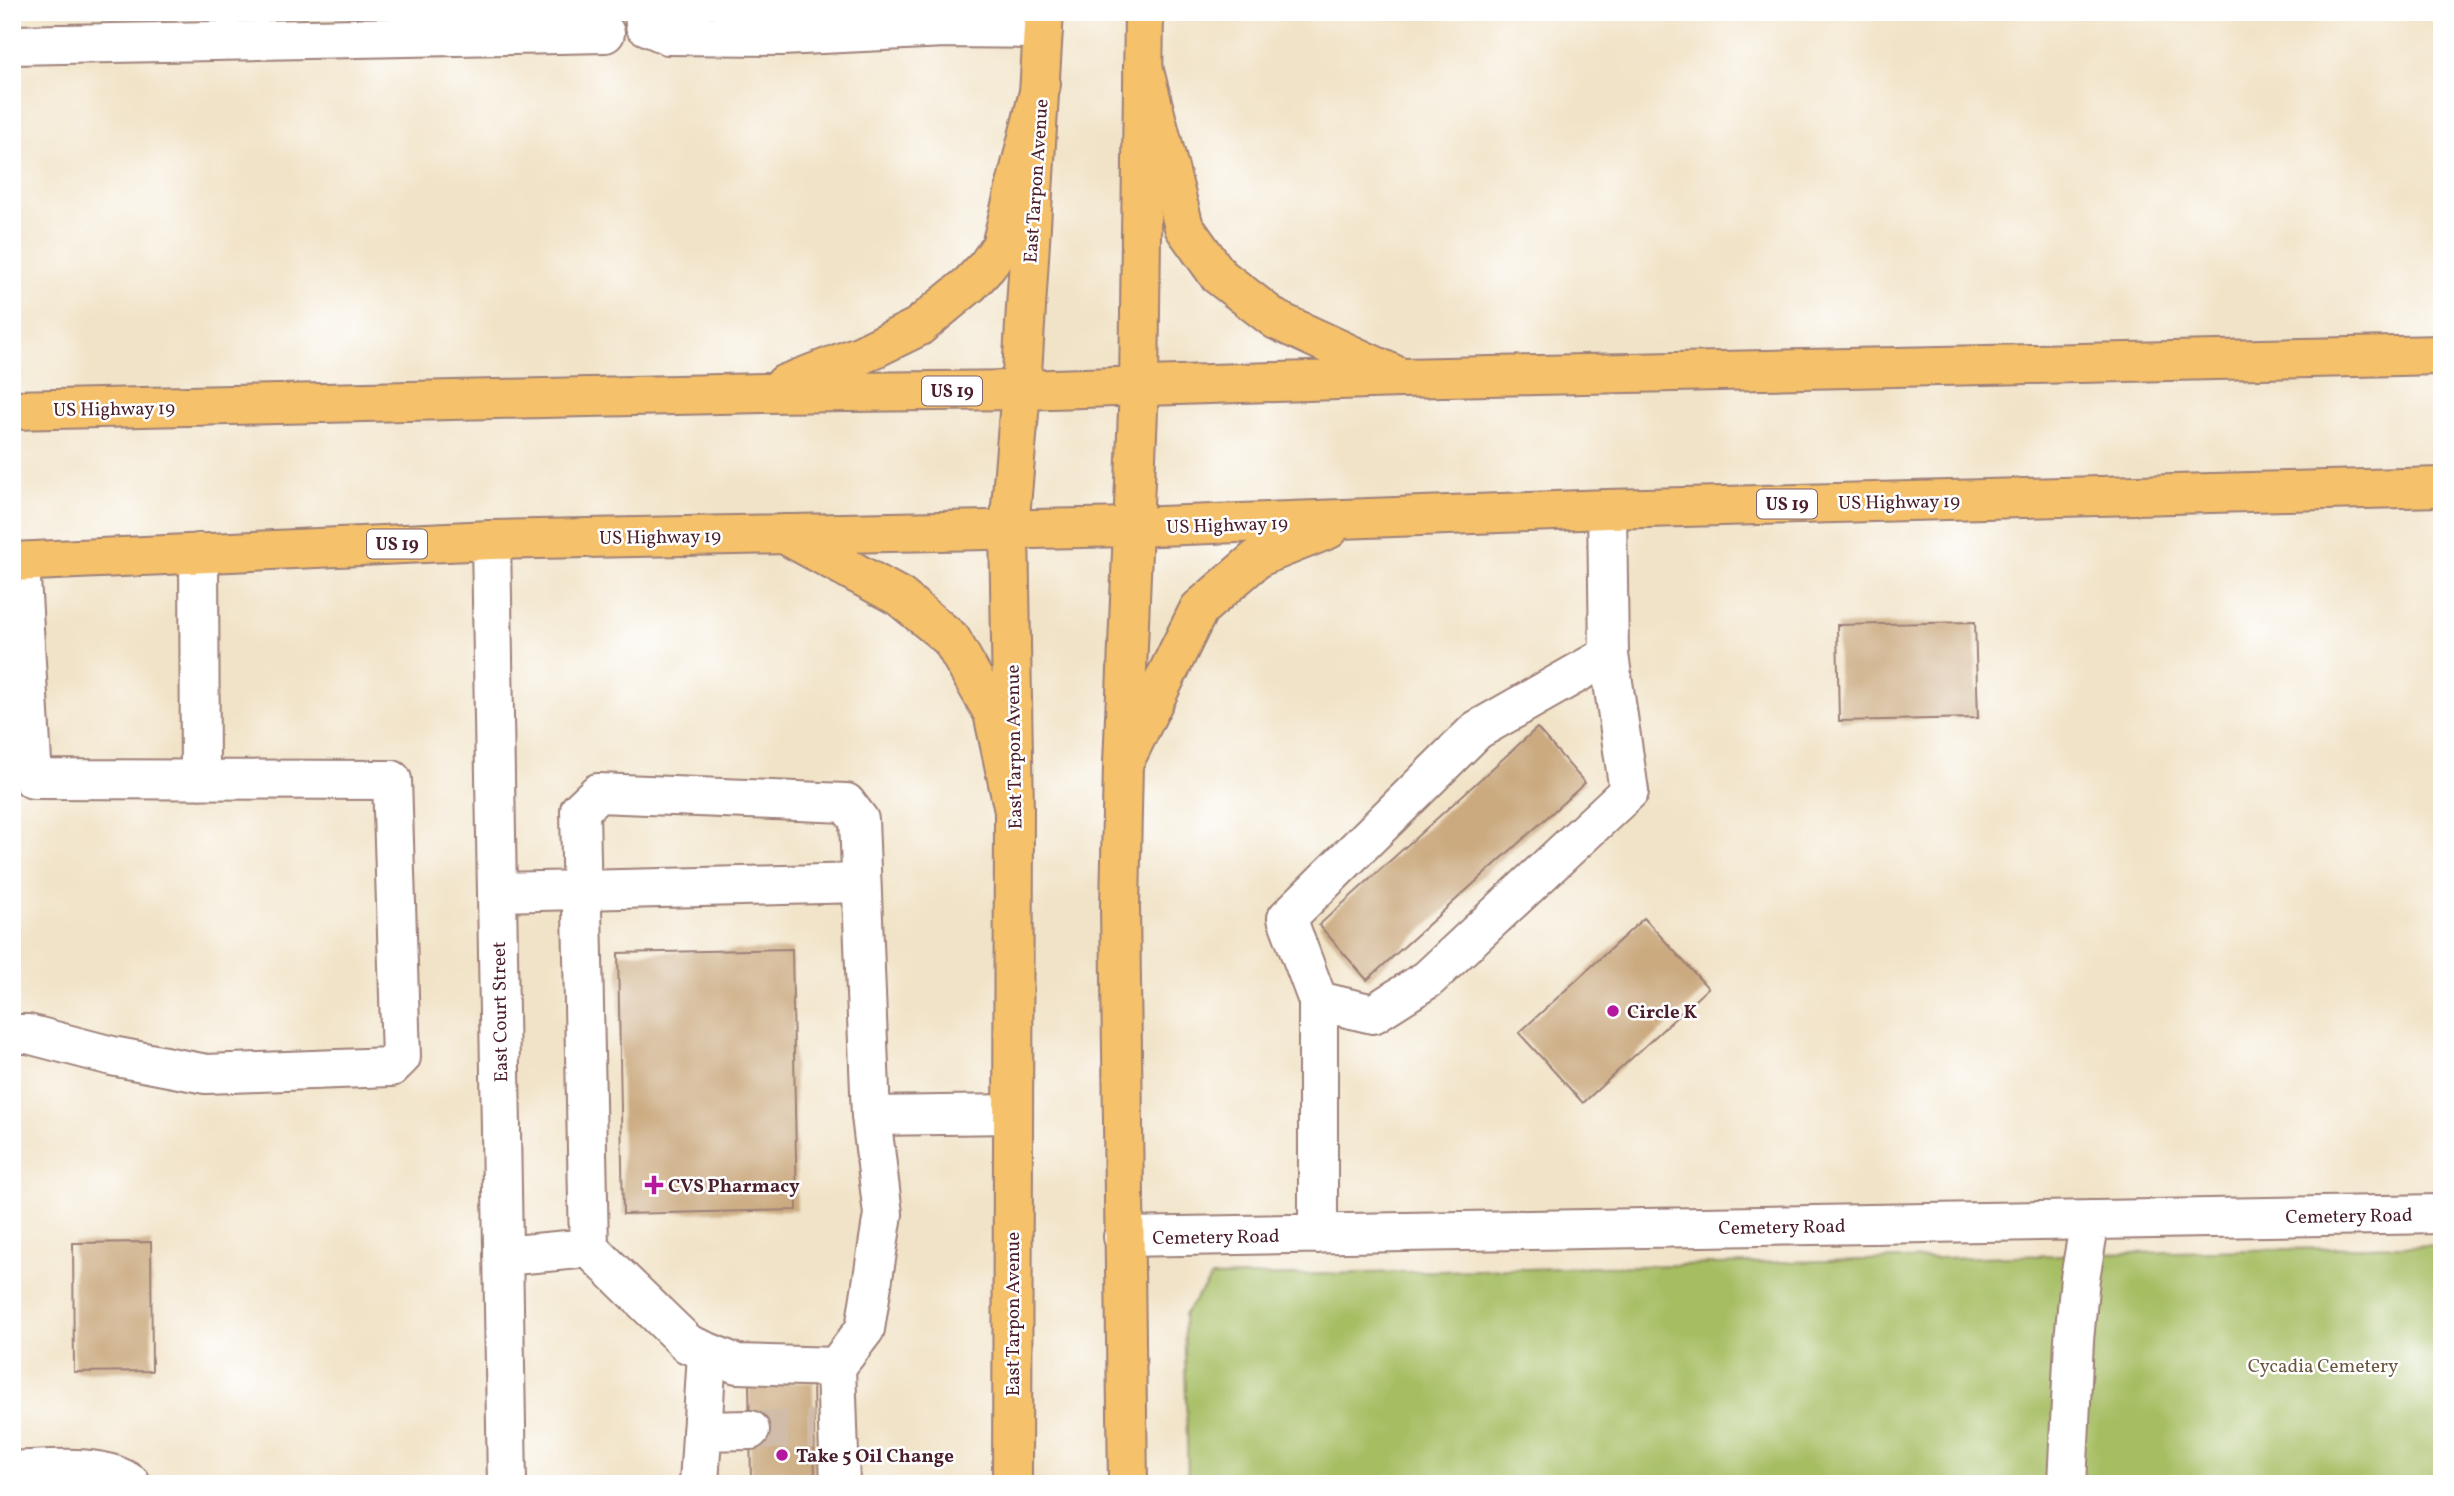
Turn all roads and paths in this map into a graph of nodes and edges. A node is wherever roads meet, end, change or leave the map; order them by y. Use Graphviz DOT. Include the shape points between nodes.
graph roads {
  1 [pos="644,12"];
  2 [pos="1144,12"];
  3 [pos="933,21"];
  4 [pos="1044,21"];
  5 [pos="267,26"];
  6 [pos="605,33"];
  7 [pos="12,46"];
  8 [pos="1143,67"];
  9 [pos="1041,84"];
  10 [pos="2442,355"];
  11 [pos="1401,378"];
  12 [pos="1139,387"];
  13 [pos="1021,390"];
  14 [pos="764,393"];
  15 [pos="12,410"];
  16 [pos="2442,487"];
  17 [pos="1607,509"];
  18 [pos="1355,519"];
  19 [pos="1132,527"];
  20 [pos="1009,529"];
  21 [pos="782,533"];
  22 [pos="491,540"];
  23 [pos="199,553"];
  24 [pos="16,562"];
  25 [pos="1609,655"];
  26 [pos="1123,764"];
  27 [pos="200,780"];
  28 [pos="1014,811"];
  29 [pos="861,883"];
  30 [pos="582,890"];
  31 [pos="497,892"];
  32 [pos="1318,1000"];
  33 [pos="12,1034"];
  34 [pos="1013,1114"];
  35 [pos="871,1116"];
  36 [pos="2442,1214"];
  37 [pos="2090,1220"];
  38 [pos="1318,1234"];
  39 [pos="1123,1237"];
  40 [pos="589,1248"];
  41 [pos="503,1256"];
  42 [pos="707,1353"];
  43 [pos="836,1367"];
  44 [pos="750,1430"];
  45 [pos="702,1431"];
  46 [pos="12,1471"];
  47 [pos="131,1484"];
  48 [pos="508,1484"];
  49 [pos="699,1484"];
  50 [pos="840,1484"];
  51 [pos="1012,1484"];
  52 [pos="1128,1484"];
  53 [pos="2067,1484"];
  1 -- 3 [label="street" via="645,24 668,35 781,36"];
  2 -- 8 [label="main road"];
  3 -- 4 [label="street"];
  4 -- 9 [label="main road, East Tarpon Avenue"];
  5 -- 6 [label="street"];
  5 -- 7 [label="street"];
  8 -- 11 [label="main road" via="1184,227 1219,276 1276,320"];
  8 -- 12 [label="main road"];
  9 -- 13 [label="main road, East Tarpon Avenue"];
  9 -- 14 [label="main road" via="1001,246 970,284 918,327"];
  10 -- 11 [label="main road, US Highway 19 / US 19"];
  11 -- 12 [label="main road, US Highway 19 / US 19"];
  12 -- 13 [label="main road, US Highway 19 / US 19"];
  12 -- 19 [label="main road"];
  13 -- 14 [label="main road, US Highway 19 / US 19"];
  13 -- 20 [label="main road, East Tarpon Avenue"];
  14 -- 15 [label="main road, US Highway 19 / US 19"];
  16 -- 17 [label="main road, US Highway 19 / US 19"];
  17 -- 18 [label="main road, US Highway 19 / US 19"];
  17 -- 25 [label="street"];
  18 -- 19 [label="main road, US Highway 19 / US 19"];
  18 -- 26 [label="main road" via="1259,557 1199,608"];
  19 -- 20 [label="main road, US Highway 19 / US 19"];
  19 -- 26 [label="main road"];
  20 -- 21 [label="main road, US Highway 19 / US 19"];
  20 -- 28 [label="main road, East Tarpon Avenue"];
  21 -- 22 [label="main road, US Highway 19 / US 19"];
  21 -- 28 [label="main road" via="900,597 951,639 993,713"];
  22 -- 23 [label="main road, US Highway 19 / US 19"];
  22 -- 31 [label="street, East Court Street"];
  23 -- 24 [label="main road, US Highway 19 / US 19"];
  23 -- 27 [label="street"];
  24 -- 27 [label="street" via="33,779"];
  25 -- 32 [label="street" via="1478,730 1287,918"];
  25 -- 32 [label="street" via="1629,790 1428,979 1373,1014"];
  26 -- 39 [label="main road"];
  27 -- 33 [label="street" via="392,780 401,1057 391,1067 206,1074"];
  28 -- 34 [label="main road, East Tarpon Avenue"];
  29 -- 30 [label="street"];
  29 -- 30 [label="street" via="859,820 846,803 598,793 580,810"];
  29 -- 35 [label="street"];
  30 -- 31 [label="street"];
  30 -- 40 [label="street"];
  31 -- 41 [label="street, East Court Street"];
  32 -- 38 [label="street"];
  34 -- 35 [label="street"];
  34 -- 51 [label="main road, East Tarpon Avenue"];
  35 -- 43 [label="street" via="883,1214 865,1329"];
  36 -- 37 [label="street, Cemetery Road"];
  37 -- 38 [label="street, Cemetery Road"];
  37 -- 53 [label="street" via="2074,1340"];
  38 -- 39 [label="street, Cemetery Road"];
  39 -- 52 [label="main road"];
  40 -- 41 [label="street"];
  40 -- 42 [label="street" via="688,1344"];
  41 -- 48 [label="street, East Court Street"];
  42 -- 43 [label="street" via="737,1364"];
  42 -- 45 [label="street"];
  43 -- 50 [label="street" via="826,1428"];
  44 -- 45 [label="street"];
  45 -- 49 [label="street"];
  46 -- 47 [label="street" via="98,1471"];
}
